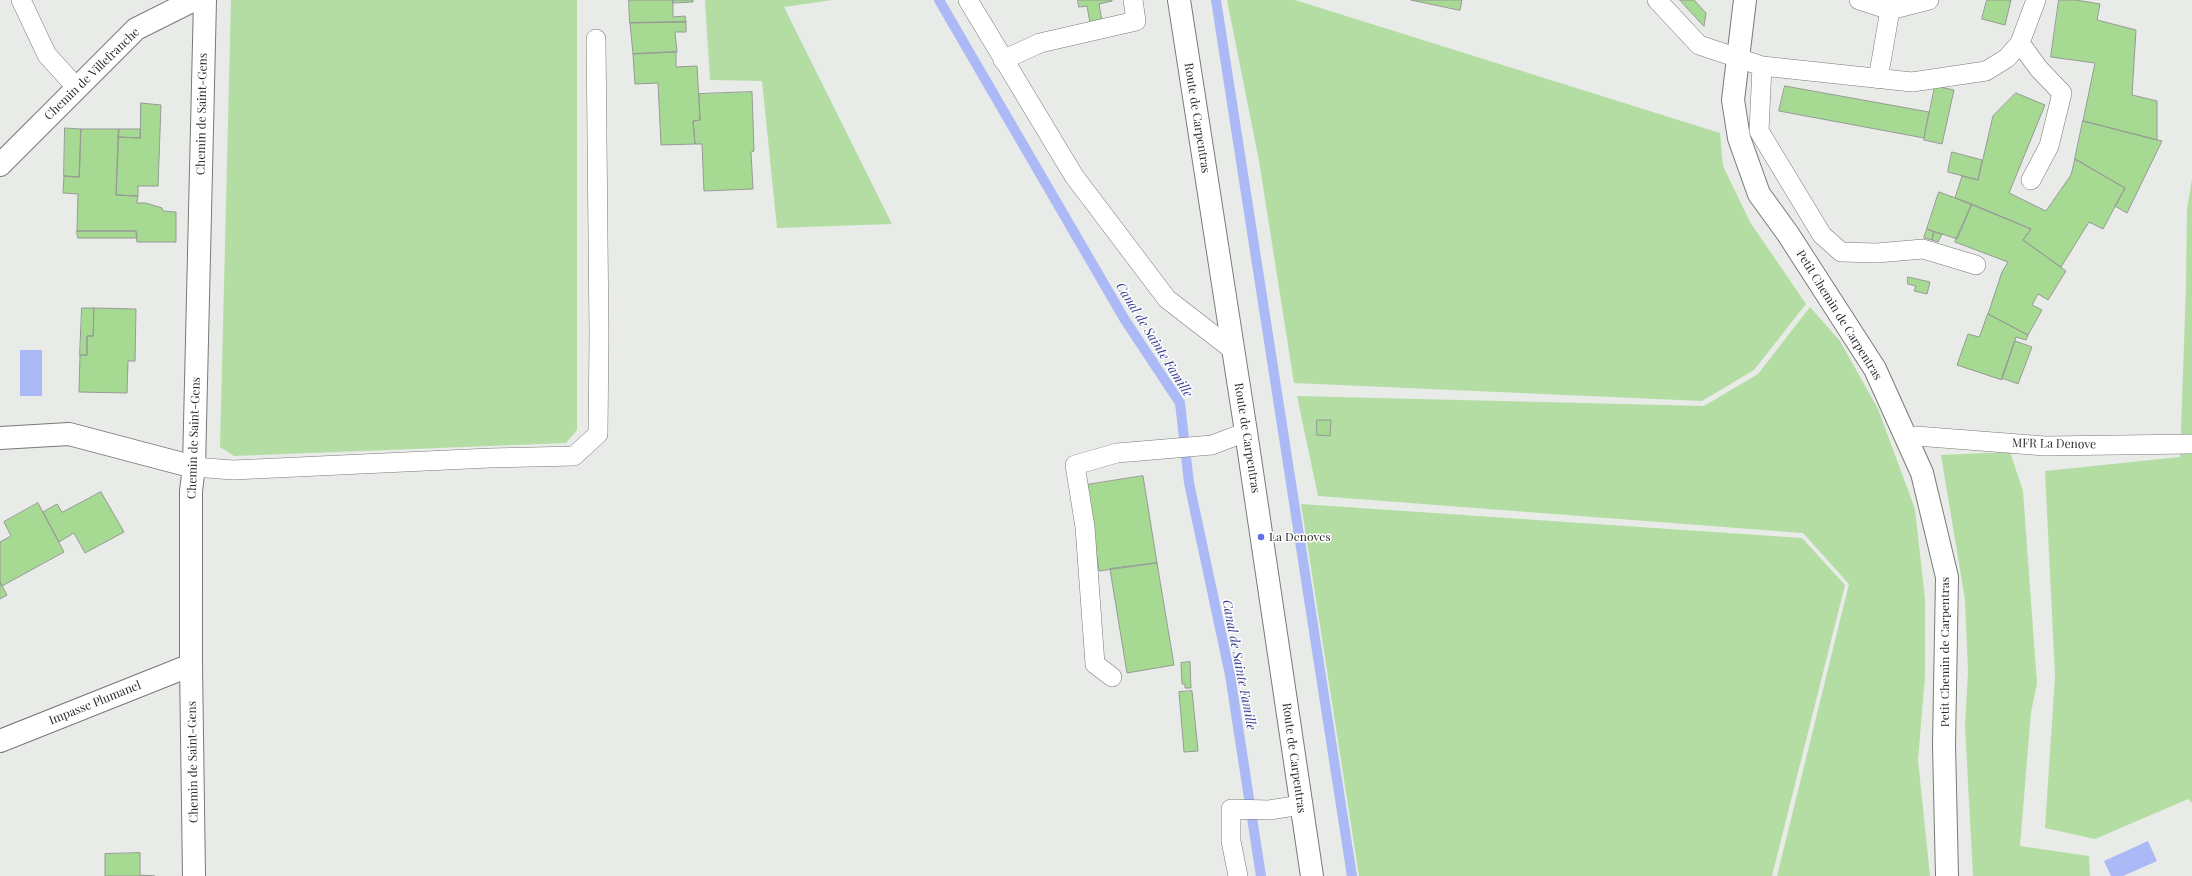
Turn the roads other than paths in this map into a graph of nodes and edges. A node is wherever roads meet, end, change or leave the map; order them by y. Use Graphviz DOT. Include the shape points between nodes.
graph roads {
  1 [pos="21,0"];
  2 [pos="194,0"];
  3 [pos="205,0"];
  4 [pos="968,0"];
  5 [pos="1133,0"];
  6 [pos="1179,0"];
  7 [pos="1657,0"];
  8 [pos="1745,0"];
  9 [pos="1859,0"];
  10 [pos="1929,0"];
  11 [pos="2036,0"];
  12 [pos="1890,10"];
  13 [pos="596,38"];
  14 [pos="2020,43"];
  15 [pos="1737,56"];
  16 [pos="1003,60"];
  17 [pos="1762,66"];
  18 [pos="1878,79"];
  19 [pos="77,88"];
  20 [pos="0,165"];
  21 [pos="2031,180"];
  22 [pos="1976,265"];
  23 [pos="1233,350"];
  24 [pos="1246,432"];
  25 [pos="1916,436"];
  26 [pos="0,438"];
  27 [pos="2192,444"];
  28 [pos="194,467"];
  29 [pos="191,664"];
  30 [pos="1112,677"];
  31 [pos="0,741"];
  32 [pos="1301,805"];
  33 [pos="194,876"];
  34 [pos="1238,876"];
  35 [pos="1312,876"];
  36 [pos="1947,876"];
  1 -- 19 [label="lane" via="47,55"];
  2 -- 19 [label="street, Chemin de Villefranche" via="136,29"];
  3 -- 28 [label="street, Chemin de Saint-Gens"];
  4 -- 16 [label="lane"];
  5 -- 16 [label="lane" via="1136,21 1040,43"];
  6 -- 23 [label="street, Route de Carpentras"];
  7 -- 15 [label="lane" via="1699,45"];
  8 -- 15 [label="street, Petit Chemin de Carpentras"];
  9 -- 12 [label="lane"];
  10 -- 12 [label="lane"];
  11 -- 14 [label="lane"];
  12 -- 18 [label="lane"];
  13 -- 28 [label="lane" via="598,434 574,456 233,470"];
  14 -- 18 [label="lane" via="2007,58 1986,70 1912,82"];
  14 -- 21 [label="lane" via="2039,69 2062,93 2049,146"];
  15 -- 17 [label="lane"];
  15 -- 36 [label="street, Petit Chemin de Carpentras" via="1732,100 1739,138 1760,194 1875,369 1922,473 1947,577 1944,745"];
  16 -- 23 [label="lane" via="1074,176 1167,299"];
  17 -- 18 [label="lane"];
  17 -- 22 [label="lane" via="1759,131 1822,235 1841,252 1877,253 1923,249"];
  19 -- 20 [label="street, Chemin de Villefranche"];
  23 -- 24 [label="street, Route de Carpentras"];
  24 -- 30 [label="lane" via="1212,445 1118,453 1075,465 1085,526 1095,664"];
  24 -- 32 [label="street, Route de Carpentras"];
  25 -- 27 [label="lane, MFR La Denove" via="2045,446"];
  26 -- 28 [label="street" via="69,434"];
  28 -- 29 [label="street, Chemin de Saint-Gens" via="191,491"];
  29 -- 31 [label="street, Impasse Plumanel"];
  29 -- 33 [label="street, Chemin de Saint-Gens"];
  32 -- 34 [label="lane" via="1269,810 1231,810 1231,841"];
  32 -- 35 [label="street, Route de Carpentras"];
}
